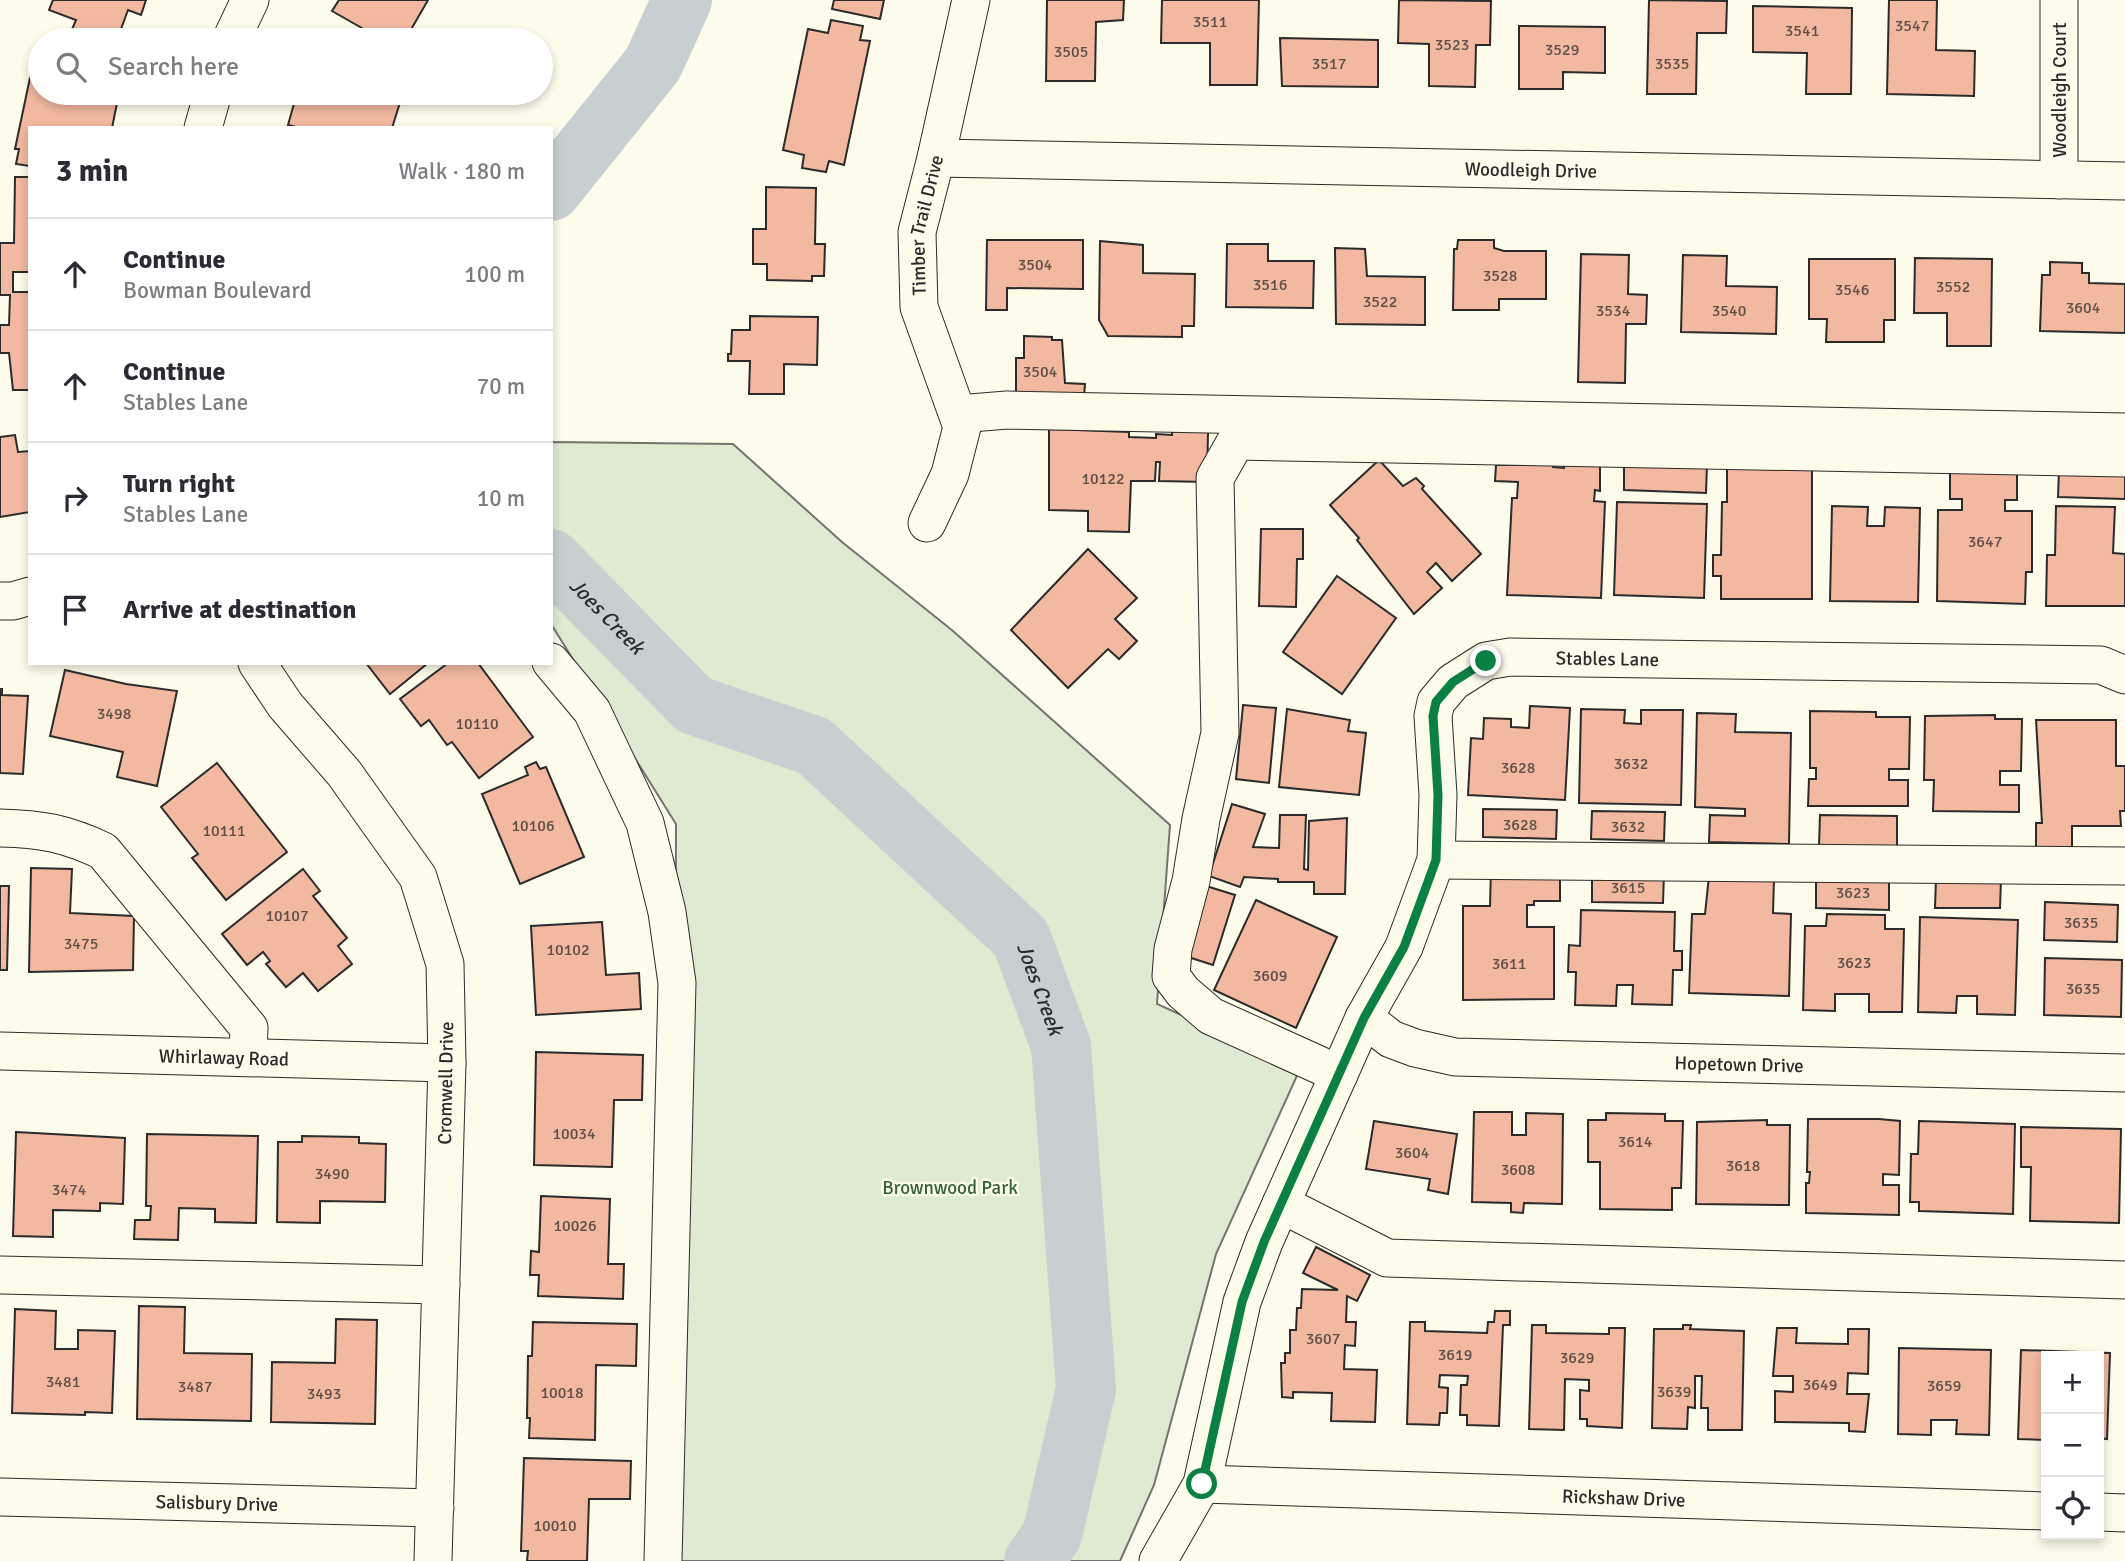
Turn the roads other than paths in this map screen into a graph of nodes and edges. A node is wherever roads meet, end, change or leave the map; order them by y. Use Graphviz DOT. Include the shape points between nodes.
graph roads {
  1 [pos="250,0"];
  2 [pos="971,0"];
  3 [pos="2059,0"];
  4 [pos="237,28"];
  5 [pos="210,105"];
  6 [pos="204,126"];
  7 [pos="936,158"];
  8 [pos="2059,180"];
  9 [pos="2125,181"];
  10 [pos="958,414"];
  11 [pos="2125,432"];
  12 [pos="2125,458"];
  13 [pos="927,523"];
  14 [pos="28,597"];
  15 [pos="0,601"];
  16 [pos="553,664"];
  17 [pos="258,665"];
  18 [pos="2125,675"];
  19 [pos="0,828"];
  20 [pos="1436,860"];
  21 [pos="2125,866"];
  22 [pos="1364,1018"];
  23 [pos="0,1051"];
  24 [pos="248,1057"];
  25 [pos="447,1063"];
  26 [pos="2125,1073"];
  27 [pos="1339,1074"];
  28 [pos="1281,1204"];
  29 [pos="0,1275"];
  30 [pos="2125,1280"];
  31 [pos="441,1285"];
  32 [pos="1202,1484"];
  33 [pos="0,1497"];
  34 [pos="435,1508"];
  35 [pos="2041,1511"];
  36 [pos="2104,1512"];
  37 [pos="2125,1513"];
  38 [pos="433,1561"];
  39 [pos="663,1561"];
  40 [pos="1158,1561"];
  1 -- 4 [label="street"];
  2 -- 7 [label="street, Timber Trail Drive"];
  3 -- 8 [label="street, Woodleigh Court"];
  5 -- 6 [label="street"];
  7 -- 8 [label="street, Woodleigh Drive"];
  7 -- 10 [label="street, Timber Trail Drive" via="917,232 919,307"];
  8 -- 9 [label="street, Woodleigh Drive"];
  10 -- 11 [label="street" via="1007,410"];
  10 -- 13 [label="street, Timber Trail Drive" via="962,427 950,474"];
  12 -- 27 [label="street" via="1237,441 1215,478 1220,733 1171,976 1211,1016"];
  14 -- 15 [label="street"];
  16 -- 39 [label="street" via="592,712 645,823 667,912 677,983"];
  17 -- 25 [label="street, Cromwell Drive" via="418,877 445,964"];
  18 -- 20 [label="street, Stables Lane" via="2101,665 1510,657 1486,661 1453,682 1436,702"];
  19 -- 24 [label="street" via="37,828 103,850 249,1028"];
  20 -- 21 [label="street"];
  20 -- 22 [label="street, Stables Lane" via="1404,947"];
  22 -- 26 [label="street, Hopetown Drive" via="1391,1039 1455,1057"];
  22 -- 27 [label="street, Stables Lane"];
  23 -- 24 [label="street, Whirlaway Road"];
  24 -- 25 [label="street, Whirlaway Road"];
  25 -- 31 [label="street, Cromwell Drive"];
  27 -- 28 [label="street, Stables Lane"];
  28 -- 30 [label="street" via="1387,1258"];
  28 -- 32 [label="street, Stables Lane" via="1242,1302"];
  29 -- 31 [label="street"];
  31 -- 34 [label="street, Cromwell Drive"];
  32 -- 35 [label="street, Rickshaw Drive"];
  32 -- 40 [label="street, Stables Lane"];
  33 -- 34 [label="street, Salisbury Drive"];
  34 -- 38 [label="street, Cromwell Drive"];
  36 -- 37 [label="street"];
}
